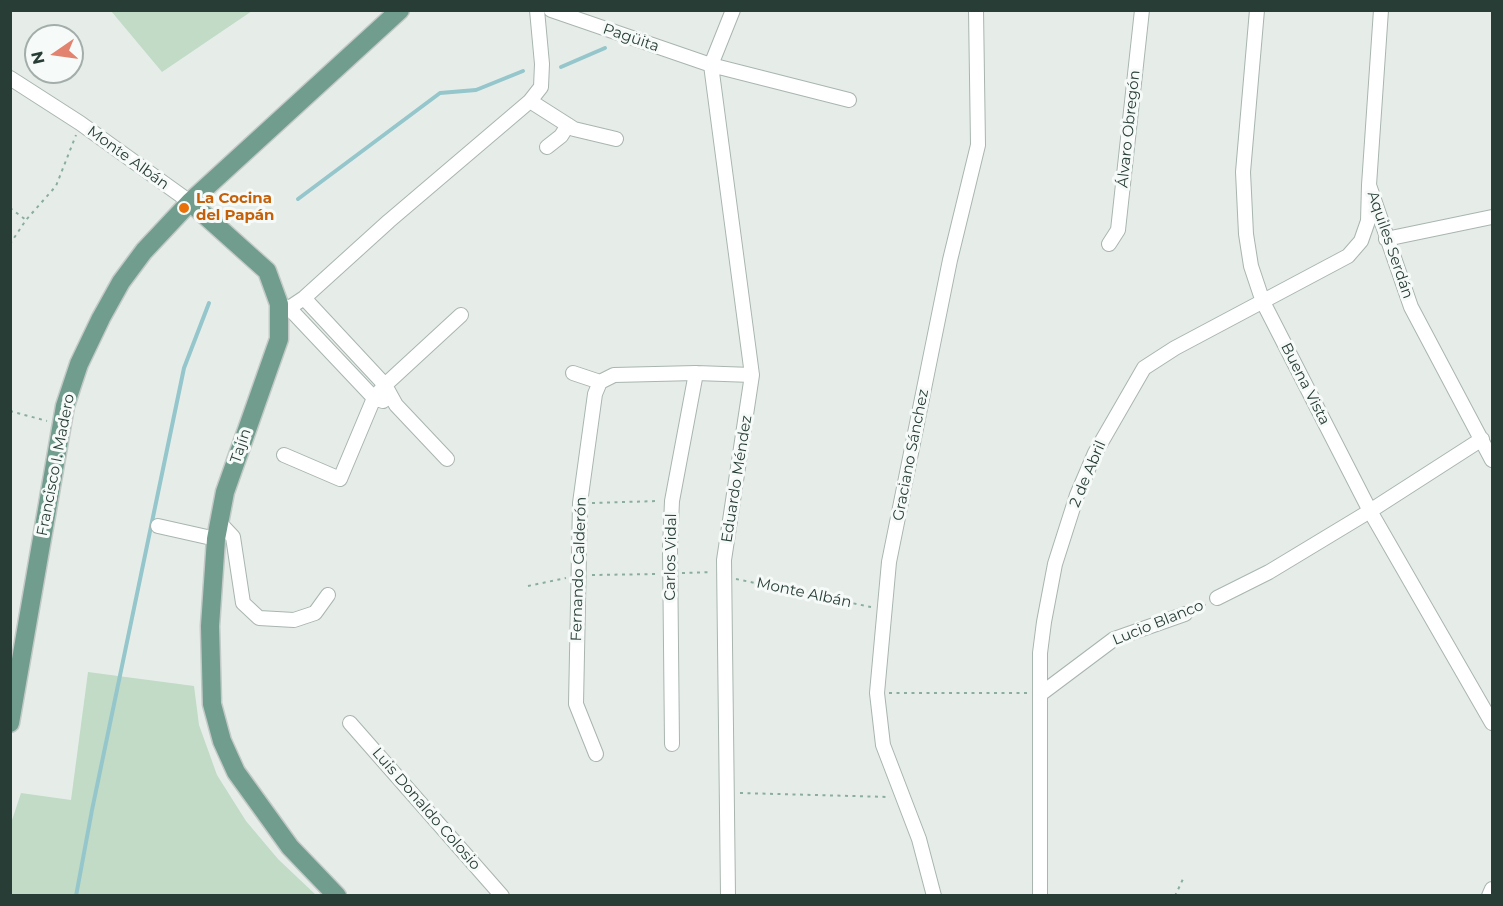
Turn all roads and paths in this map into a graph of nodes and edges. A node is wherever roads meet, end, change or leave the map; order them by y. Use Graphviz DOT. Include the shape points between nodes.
graph roads {
  1 [pos="400,10"];
  2 [pos="537,10"];
  3 [pos="550,10"];
  4 [pos="733,10"];
  5 [pos="976,10"];
  6 [pos="1142,10"];
  7 [pos="1257,10"];
  8 [pos="1381,10"];
  9 [pos="711,65"];
  10 [pos="10,78"];
  11 [pos="849,100"];
  12 [pos="530,101"];
  13 [pos="80,123"];
  14 [pos="568,125"];
  15 [pos="616,139"];
  16 [pos="547,147"];
  17 [pos="1369,185"];
  18 [pos="190,202"];
  19 [pos="10,208"];
  20 [pos="1492,218"];
  21 [pos="26,220"];
  22 [pos="1386,239"];
  23 [pos="10,244"];
  24 [pos="1108,244"];
  25 [pos="304,298"];
  26 [pos="1263,302"];
  27 [pos="284,306"];
  28 [pos="461,315"];
  29 [pos="347,344"];
  30 [pos="333,355"];
  31 [pos="573,373"];
  32 [pos="696,373"];
  33 [pos="752,375"];
  34 [pos="600,382"];
  35 [pos="385,385"];
  36 [pos="374,398"];
  37 [pos="396,405"];
  38 [pos="10,411"];
  39 [pos="62,425"];
  40 [pos="1482,439"];
  41 [pos="284,455"];
  42 [pos="447,459"];
  43 [pos="1492,460"];
  44 [pos="672,501"];
  45 [pos="580,503"];
  46 [pos="1370,511"];
  47 [pos="158,526"];
  48 [pos="217,531"];
  49 [pos="670,574"];
  50 [pos="724,574"];
  51 [pos="578,575"];
  52 [pos="528,586"];
  53 [pos="328,595"];
  54 [pos="1217,598"];
  55 [pos="883,609"];
  56 [pos="1185,615"];
  57 [pos="877,693"];
  58 [pos="1042,693"];
  59 [pos="1491,716"];
  60 [pos="10,723"];
  61 [pos="350,723"];
  62 [pos="672,744"];
  63 [pos="596,754"];
  64 [pos="726,792"];
  65 [pos="902,798"];
  66 [pos="1183,879"];
  67 [pos="1492,890"];
  68 [pos="337,896"];
  69 [pos="502,896"];
  70 [pos="728,896"];
  71 [pos="934,896"];
  72 [pos="1040,896"];
  73 [pos="1175,896"];
  74 [pos="1489,896"];
  1 -- 18 [label="main road, Francisco I. Madero"];
  2 -- 12 [label="street" via="541,87"];
  3 -- 9 [label="street, Pagüita"];
  4 -- 9 [label="street, Eduardo Méndez"];
  5 -- 55 [label="street, Graciano Sánchez" via="978,145 950,260"];
  6 -- 24 [label="street, Álvaro Obregón" via="1118,231"];
  7 -- 26 [label="street, Buena Vista" via="1243,172 1245,234"];
  8 -- 17 [label="street, Aquiles Serdán"];
  9 -- 11 [label="street"];
  9 -- 33 [label="street, Eduardo Méndez"];
  10 -- 13 [label="street, Monte Albán"];
  12 -- 14 [label="street"];
  12 -- 25 [label="street"];
  13 -- 18 [label="street, Monte Albán"];
  13 -- 21 [label="path" via="56,186"];
  14 -- 15 [label="street"];
  14 -- 16 [label="street"];
  17 -- 22 [label="street, Aquiles Serdán"];
  17 -- 26 [label="street, 2 de Abril" via="1368,221 1361,241 1348,255"];
  18 -- 27 [label="main road, Monte Albán" via="267,271"];
  18 -- 39 [label="main road, Francisco I. Madero" via="144,250 121,282 79,364"];
  19 -- 21 [label="path"];
  20 -- 22 [label="street"];
  21 -- 23 [label="path"];
  22 -- 40 [label="street, Aquiles Serdán" via="1411,307"];
  25 -- 27 [label="street"];
  25 -- 29 [label="street, Monte Albán"];
  26 -- 46 [label="street, Buena Vista"];
  26 -- 58 [label="street, 2 de Abril" via="1144,368 1095,453 1055,564 1040,653"];
  27 -- 30 [label="street, Monte Albán"];
  27 -- 48 [label="main road, Tajín" via="279,339 225,492"];
  28 -- 35 [label="street"];
  29 -- 30 [label="street"];
  29 -- 35 [label="street, Monte Albán"];
  30 -- 36 [label="street, Monte Albán"];
  31 -- 34 [label="street"];
  32 -- 33 [label="street"];
  32 -- 34 [label="street" via="614,375"];
  32 -- 44 [label="street, Carlos Vidal"];
  33 -- 50 [label="street, Eduardo Méndez"];
  34 -- 45 [label="street, Fernando Calderón"];
  35 -- 36 [label="street"];
  35 -- 37 [label="street, Monte Albán"];
  36 -- 37 [label="street, Monte Albán"];
  36 -- 41 [label="street" via="340,479"];
  37 -- 42 [label="street, Monte Albán"];
  38 -- 39 [label="path"];
  39 -- 60 [label="main road, Francisco I. Madero"];
  40 -- 43 [label="street, Aquiles Serdán"];
  40 -- 46 [label="street, Lucio Blanco"];
  44 -- 45 [label="path"];
  44 -- 49 [label="street, Carlos Vidal"];
  45 -- 51 [label="street, Fernando Calderón"];
  46 -- 54 [label="street, Lucio Blanco" via="1269,572"];
  46 -- 59 [label="street, Buena Vista"];
  47 -- 48 [label="street"];
  48 -- 53 [label="street" via="233,537 243,603 259,618 294,620 315,613"];
  48 -- 68 [label="main road, Tajín" via="209,667 212,704 222,741 236,772 290,847"];
  49 -- 50 [label="path, Monte Albán"];
  49 -- 51 [label="path, Monte Albán"];
  49 -- 62 [label="street, Carlos Vidal"];
  50 -- 55 [label="path, Monte Albán"];
  50 -- 64 [label="street, Eduardo Méndez"];
  51 -- 52 [label="path, Monte Albán"];
  51 -- 63 [label="street, Fernando Calderón" via="576,704"];
  54 -- 56 [label="path, Lucio Blanco"];
  55 -- 57 [label="street, Graciano Sánchez"];
  56 -- 58 [label="street, Lucio Blanco" via="1114,639"];
  57 -- 58 [label="path"];
  57 -- 65 [label="street, Graciano Sánchez" via="882,745"];
  58 -- 72 [label="street, 2 de Abril"];
  61 -- 69 [label="street, Luis Donaldo Colosio"];
  64 -- 65 [label="path"];
  64 -- 70 [label="street, Eduardo Méndez"];
  65 -- 71 [label="street, Graciano Sánchez" via="919,839"];
  66 -- 73 [label="path"];
  67 -- 74 [label="street"];
}
